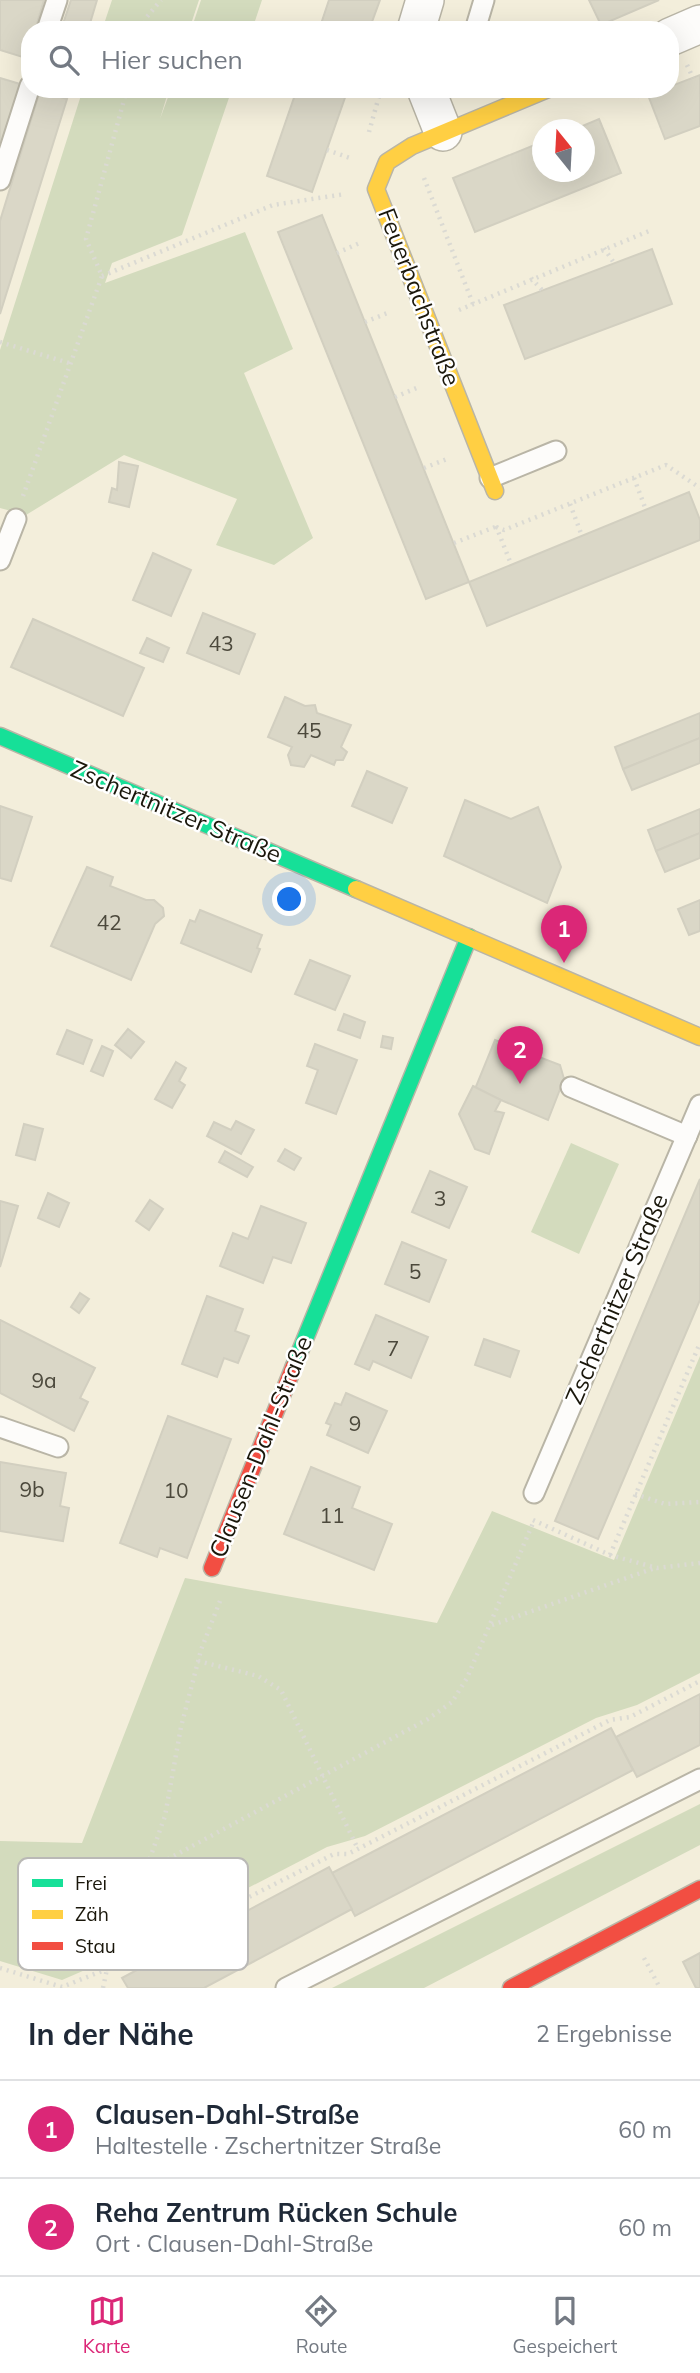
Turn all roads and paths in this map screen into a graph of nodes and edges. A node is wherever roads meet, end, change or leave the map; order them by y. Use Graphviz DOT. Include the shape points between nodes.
graph roads {
  1 [pos="57,0"];
  2 [pos="161,0"];
  3 [pos="425,0"];
  4 [pos="484,0"];
  5 [pos="50,21"];
  6 [pos="146,21"];
  7 [pos="419,21"];
  8 [pos="478,21"];
  9 [pos="700,24"];
  10 [pos="679,33"];
  11 [pos="26,98"];
  12 [pos="125,98"];
  13 [pos="426,98"];
  14 [pos="526,98"];
  15 [pos="427,139"];
  16 [pos="327,150"];
  17 [pos="360,161"];
  18 [pos="0,180"];
  19 [pos="376,189"];
  20 [pos="649,231"];
  21 [pos="604,248"];
  22 [pos="614,263"];
  23 [pos="102,276"];
  24 [pos="531,278"];
  25 [pos="542,290"];
  26 [pos="473,304"];
  27 [pos="429,323"];
  28 [pos="0,342"];
  29 [pos="69,363"];
  30 [pos="556,451"];
  31 [pos="634,478"];
  32 [pos="492,484"];
  33 [pos="700,488"];
  34 [pos="570,503"];
  35 [pos="646,510"];
  36 [pos="16,519"];
  37 [pos="582,536"];
  38 [pos="0,560"];
  39 [pos="512,564"];
  40 [pos="0,737"];
  41 [pos="469,937"];
  42 [pos="700,1037"];
  43 [pos="571,1087"];
  44 [pos="700,1105"];
  45 [pos="687,1136"];
  46 [pos="700,1343"];
  47 [pos="698,1352"];
  48 [pos="0,1427"];
  49 [pos="58,1447"];
  50 [pos="534,1493"];
  51 [pos="635,1494"];
  52 [pos="700,1502"];
  53 [pos="533,1523"];
  54 [pos="610,1555"];
  55 [pos="700,1563"];
  56 [pos="657,1567"];
  57 [pos="212,1568"];
  58 [pos="491,1625"];
  59 [pos="198,1661"];
  60 [pos="700,1681"];
  61 [pos="321,1777"];
  62 [pos="700,1779"];
  63 [pos="358,1849"];
  64 [pos="149,1858"];
  65 [pos="170,1858"];
  66 [pos="700,1889"];
  67 [pos="248,1898"];
  68 [pos="0,1968"];
  69 [pos="105,1970"];
  70 [pos="107,1970"];
  71 [pos="63,1988"];
  72 [pos="103,1988"];
  73 [pos="286,1988"];
  74 [pos="511,1988"];
  1 -- 5 [label="lane"];
  2 -- 6 [label="path"];
  3 -- 7 [label="street"];
  4 -- 8 [label="lane"];
  9 -- 10 [label="street"];
  11 -- 18 [label="lane"];
  12 -- 23 [label="path" via="86,239"];
  13 -- 15 [label="street"];
  14 -- 15 [label="street, Feuerbachstraße"];
  15 -- 19 [label="street, Feuerbachstraße" via="387,162"];
  15 -- 26 [label="path"];
  16 -- 17 [label="path"];
  19 -- 23 [label="path" via="273,205"];
  19 -- 27 [label="street, Feuerbachstraße"];
  20 -- 21 [label="path"];
  21 -- 22 [label="path"];
  21 -- 24 [label="path"];
  23 -- 29 [label="path"];
  24 -- 25 [label="path"];
  24 -- 26 [label="path"];
  26 -- 27 [label="path"];
  27 -- 32 [label="street, Feuerbachstraße"];
  28 -- 29 [label="path"];
  29 -- 36 [label="path"];
  30 -- 32 [label="lane"];
  31 -- 33 [label="path" via="666,465"];
  31 -- 34 [label="path"];
  31 -- 35 [label="path"];
  34 -- 37 [label="path"];
  34 -- 39 [label="path" via="504,530 496,527"];
  36 -- 38 [label="lane"];
  40 -- 41 [label="street, Zschertnitzer Straße"];
  41 -- 42 [label="street, Zschertnitzer Straße"];
  41 -- 57 [label="street, Clausen-Dahl-Straße"];
  43 -- 45 [label="lane"];
  44 -- 45 [label="lane, Zschertnitzer Straße"];
  45 -- 50 [label="lane, Zschertnitzer Straße"];
  46 -- 47 [label="path"];
  47 -- 51 [label="path"];
  48 -- 49 [label="lane"];
  50 -- 53 [label="path"];
  51 -- 52 [label="path" via="665,1504"];
  51 -- 54 [label="path"];
  53 -- 54 [label="path"];
  53 -- 58 [label="path"];
  54 -- 56 [label="path"];
  55 -- 56 [label="path"];
  56 -- 58 [label="path"];
  57 -- 59 [label="path" via="225,1589"];
  58 -- 61 [label="path" via="452,1702"];
  59 -- 61 [label="path" via="258,1676 281,1690"];
  59 -- 64 [label="path" via="165,1816"];
  60 -- 63 [label="path" via="629,1717 610,1720"];
  61 -- 63 [label="path"];
  61 -- 65 [label="path"];
  62 -- 73 [label="lane"];
  63 -- 67 [label="path" via="334,1854"];
  66 -- 74 [label="street"];
  68 -- 71 [label="path"];
  69 -- 71 [label="path"];
  70 -- 72 [label="path"];
}
